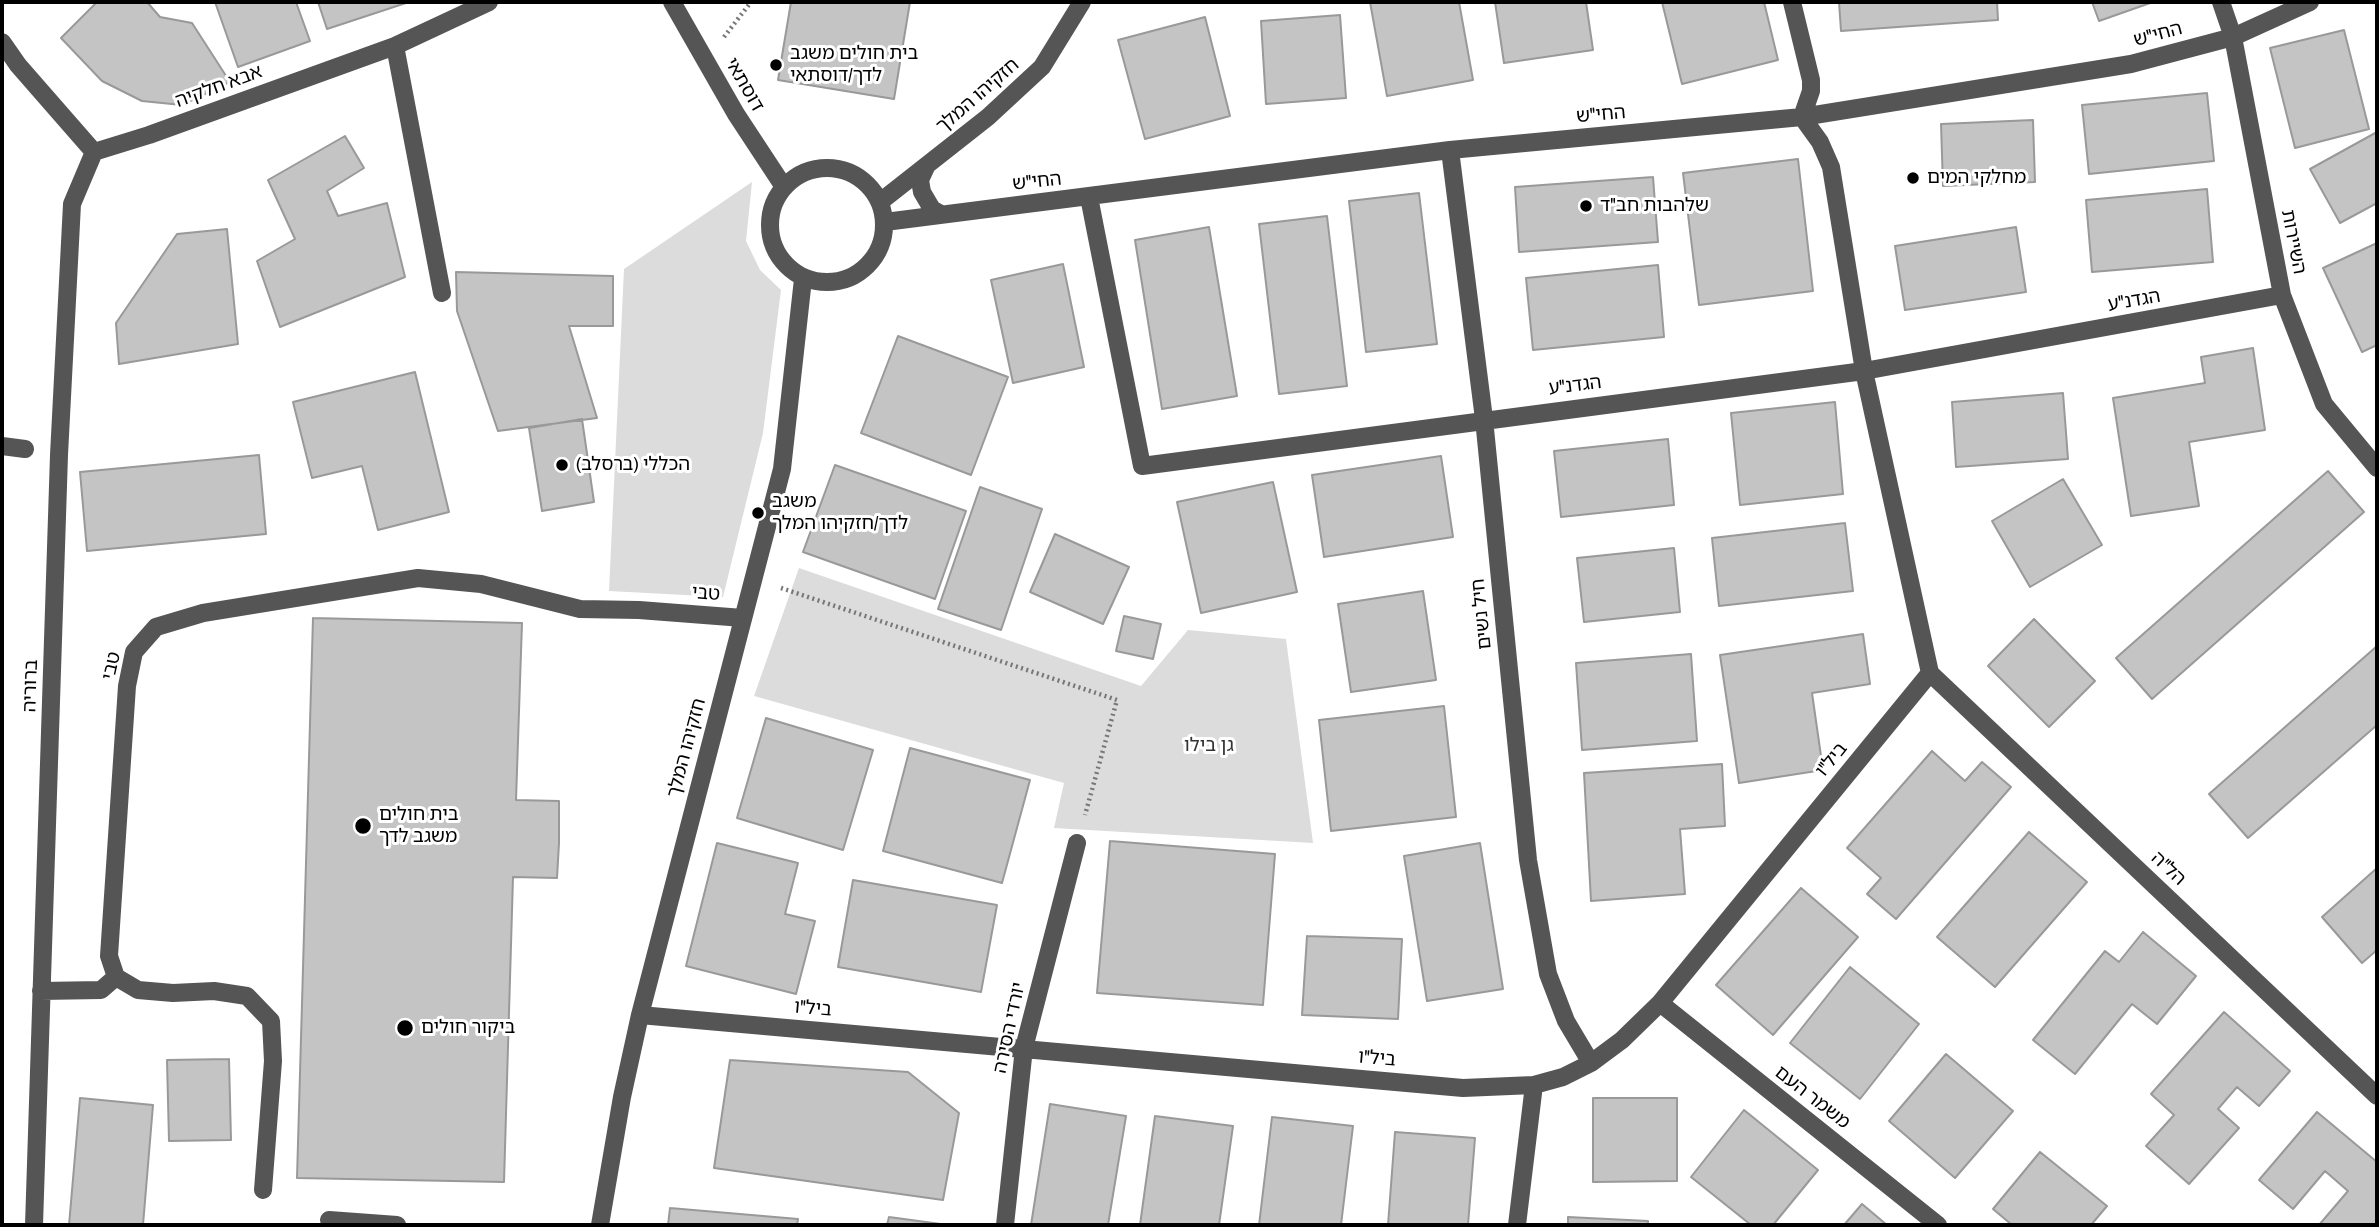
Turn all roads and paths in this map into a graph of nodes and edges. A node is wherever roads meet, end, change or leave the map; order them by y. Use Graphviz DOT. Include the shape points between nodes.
graph roads {
  1 [pos="489,2"];
  2 [pos="672,2"];
  3 [pos="751,2"];
  4 [pos="1082,2"];
  5 [pos="1792,2"];
  6 [pos="2221,2"];
  7 [pos="2309,2"];
  8 [pos="2233,37"];
  9 [pos="2,42"];
  10 [pos="396,46"];
  11 [pos="706,61"];
  12 [pos="1802,117"];
  13 [pos="1450,150"];
  14 [pos="94,152"];
  15 [pos="926,167"];
  16 [pos="784,187"];
  17 [pos="1089,197"];
  18 [pos="880,202"];
  19 [pos="941,214"];
  20 [pos="885,222"];
  21 [pos="803,279"];
  22 [pos="442,293"];
  23 [pos="2282,295"];
  24 [pos="1864,370"];
  25 [pos="1484,419"];
  26 [pos="2,446"];
  27 [pos="25,449"];
  28 [pos="2377,468"];
  29 [pos="753,579"];
  30 [pos="743,618"];
  31 [pos="1930,673"];
  32 [pos="1077,843"];
  33 [pos="116,977"];
  34 [pos="41,991"];
  35 [pos="1660,1003"];
  36 [pos="640,1015"];
  37 [pos="1024,1048"];
  38 [pos="1591,1063"];
  39 [pos="1534,1085"];
  40 [pos="2377,1096"];
  41 [pos="263,1190"];
  42 [pos="329,1220"];
  43 [pos="34,1225"];
  44 [pos="397,1225"];
  45 [pos="600,1225"];
  46 [pos="1005,1225"];
  47 [pos="1517,1225"];
  48 [pos="1938,1225"];
  1 -- 10 [label="street, אבא חלקיה"];
  2 -- 11 [label="street, דוסתאי"];
  3 -- 11 [label="path"];
  4 -- 15 [label="street, חזקיהו המלך" via="1042,67"];
  5 -- 12 [label="street" via="1811,80"];
  6 -- 8 [label="street, השיירות"];
  7 -- 8 [label="street, החי\"ש"];
  8 -- 12 [label="street, החי\"ש" via="2131,64"];
  8 -- 23 [label="street, השיירות"];
  9 -- 14 [label="street"];
  10 -- 14 [label="street, אבא חלקיה"];
  10 -- 22 [label="street"];
  11 -- 16 [label="street, דוסתאי"];
  12 -- 13 [label="street, החי\"ש"];
  12 -- 24 [label="street" via="1831,167"];
  13 -- 17 [label="street, החי\"ש"];
  13 -- 25 [label="street, חיל נשים"];
  14 -- 34 [label="street, ברוריה" via="72,204"];
  15 -- 18 [label="street, חזקיהו המלך"];
  15 -- 19 [label="street" via="920,180 922,192 932,209"];
  16 -- 18 [label="street" via="809,171 839,169 869,185"];
  16 -- 21 [label="street" via="773,204 769,224 775,251 787,268"];
  17 -- 19 [label="street, החי\"ש"];
  17 -- 25 [label="street, הגדנ\"ע" via="1142,466"];
  18 -- 20 [label="street"];
  19 -- 20 [label="street, החי\"ש"];
  20 -- 21 [label="street" via="876,257 862,271 844,281 823,284"];
  21 -- 29 [label="street, חזקיהו המלך" via="782,469"];
  23 -- 24 [label="street, הגדנ\"ע"];
  23 -- 28 [label="street, השיירות" via="2324,404"];
  24 -- 25 [label="street, הגדנ\"ע"];
  24 -- 31 [label="street"];
  25 -- 38 [label="street, חיל נשים" via="1528,860 1548,974 1566,1021"];
  26 -- 27 [label="street"];
  29 -- 30 [label="street, חזקיהו המלך"];
  29 -- 32 [label="path" via="1117,700"];
  30 -- 33 [label="street, טבי" via="580,609 481,584 418,578 203,613 156,626 134,652 127,686 109,956"];
  30 -- 36 [label="street, חזקיהו המלך"];
  31 -- 35 [label="street, ביל\"ו"];
  31 -- 40 [label="street, הל\"ה"];
  32 -- 37 [label="street, יורדי הסירה"];
  33 -- 34 [label="street" via="101,990"];
  33 -- 41 [label="street" via="138,990 247,996 271,1021 273,1061"];
  34 -- 43 [label="street, ברוריה"];
  35 -- 38 [label="street, ביל\"ו"];
  35 -- 48 [label="street, משמר העם"];
  36 -- 37 [label="street, ביל\"ו"];
  36 -- 45 [label="street, חזקיהו המלך"];
  37 -- 39 [label="street, ביל\"ו" via="1463,1088"];
  37 -- 46 [label="street, יורדי הסירה"];
  38 -- 39 [label="street, ביל\"ו"];
  39 -- 47 [label="street"];
  42 -- 44 [label="street"];
}
